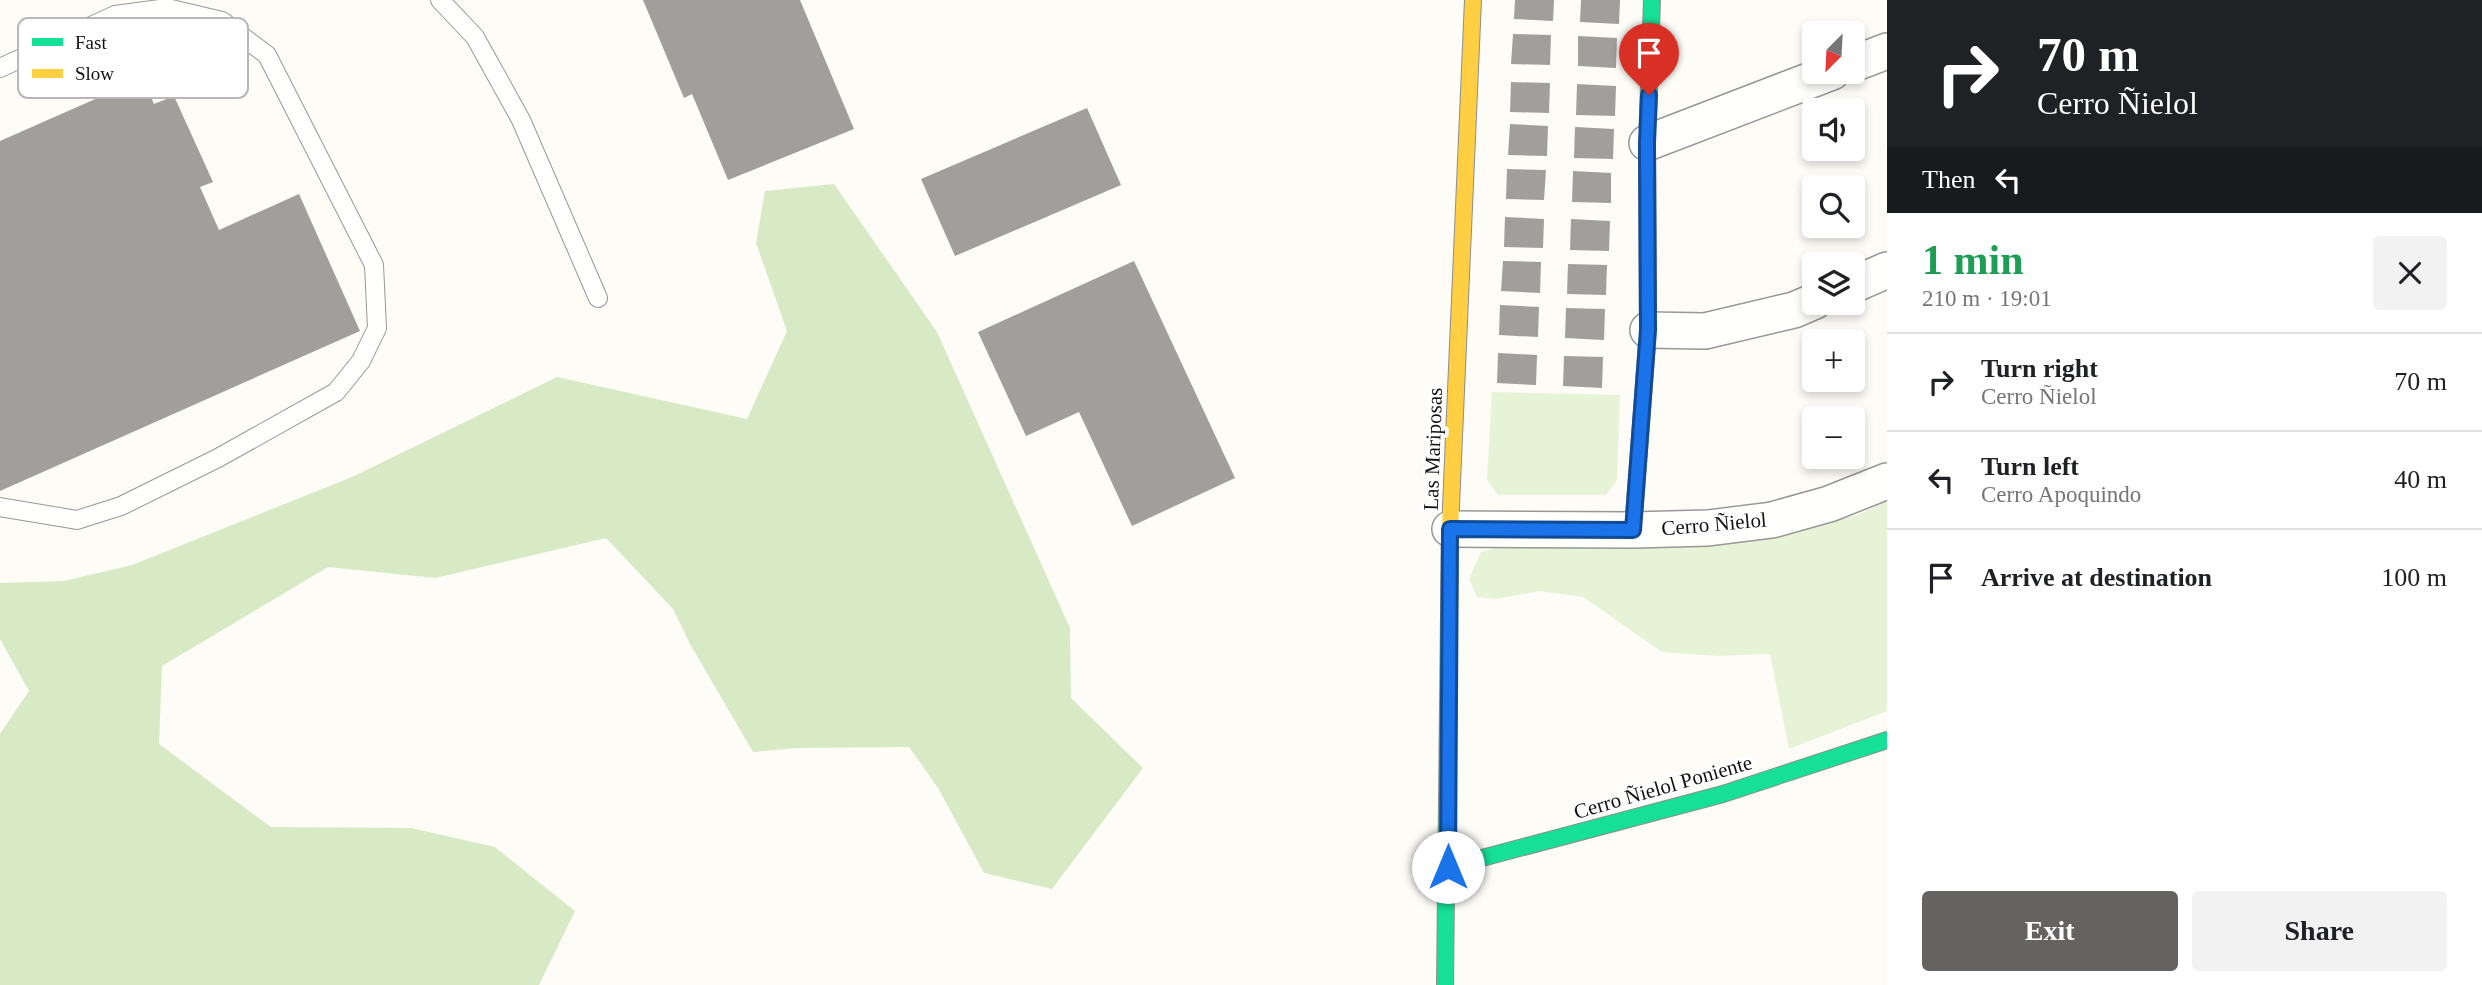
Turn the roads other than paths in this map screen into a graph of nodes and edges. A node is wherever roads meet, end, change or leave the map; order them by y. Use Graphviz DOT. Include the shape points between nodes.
graph roads {
  1 [pos="440,0"];
  2 [pos="1473,0"];
  3 [pos="1652,0"];
  4 [pos="108,18"];
  5 [pos="209,18"];
  6 [pos="248,41"];
  7 [pos="1887,51"];
  8 [pos="1866,59"];
  9 [pos="18,60"];
  10 [pos="0,68"];
  11 [pos="1802,84"];
  12 [pos="1647,143"];
  13 [pos="1887,270"];
  14 [pos="1865,280"];
  15 [pos="598,298"];
  16 [pos="1802,307"];
  17 [pos="1648,330"];
  18 [pos="1887,481"];
  19 [pos="0,507"];
  20 [pos="1450,529"];
  21 [pos="1633,530"];
  22 [pos="1887,740"];
  23 [pos="1448,867"];
  24 [pos="1445,985"];
  1 -- 15 [label="lane" via="475,37 521,120"];
  2 -- 20 [label="street, Las Mariposas"];
  3 -- 12 [label="street"];
  4 -- 5 [label="lane" via="167,8"];
  6 -- 19 [label="lane" via="267,55 373,265 377,328 361,361 335,392 121,506 77,520"];
  7 -- 8 [label="street"];
  9 -- 10 [label="lane"];
  11 -- 12 [label="street"];
  12 -- 17 [label="street"];
  13 -- 14 [label="street"];
  16 -- 17 [label="street" via="1705,331"];
  17 -- 21 [label="street"];
  18 -- 21 [label="street, Cerro Ñielol" via="1772,520"];
  20 -- 21 [label="street, Cerro Ñielol"];
  20 -- 23 [label="street, Las Mariposas"];
  22 -- 23 [label="street, Cerro Ñielol Poniente" via="1723,794"];
  23 -- 24 [label="street, Las Mariposas"];
}
